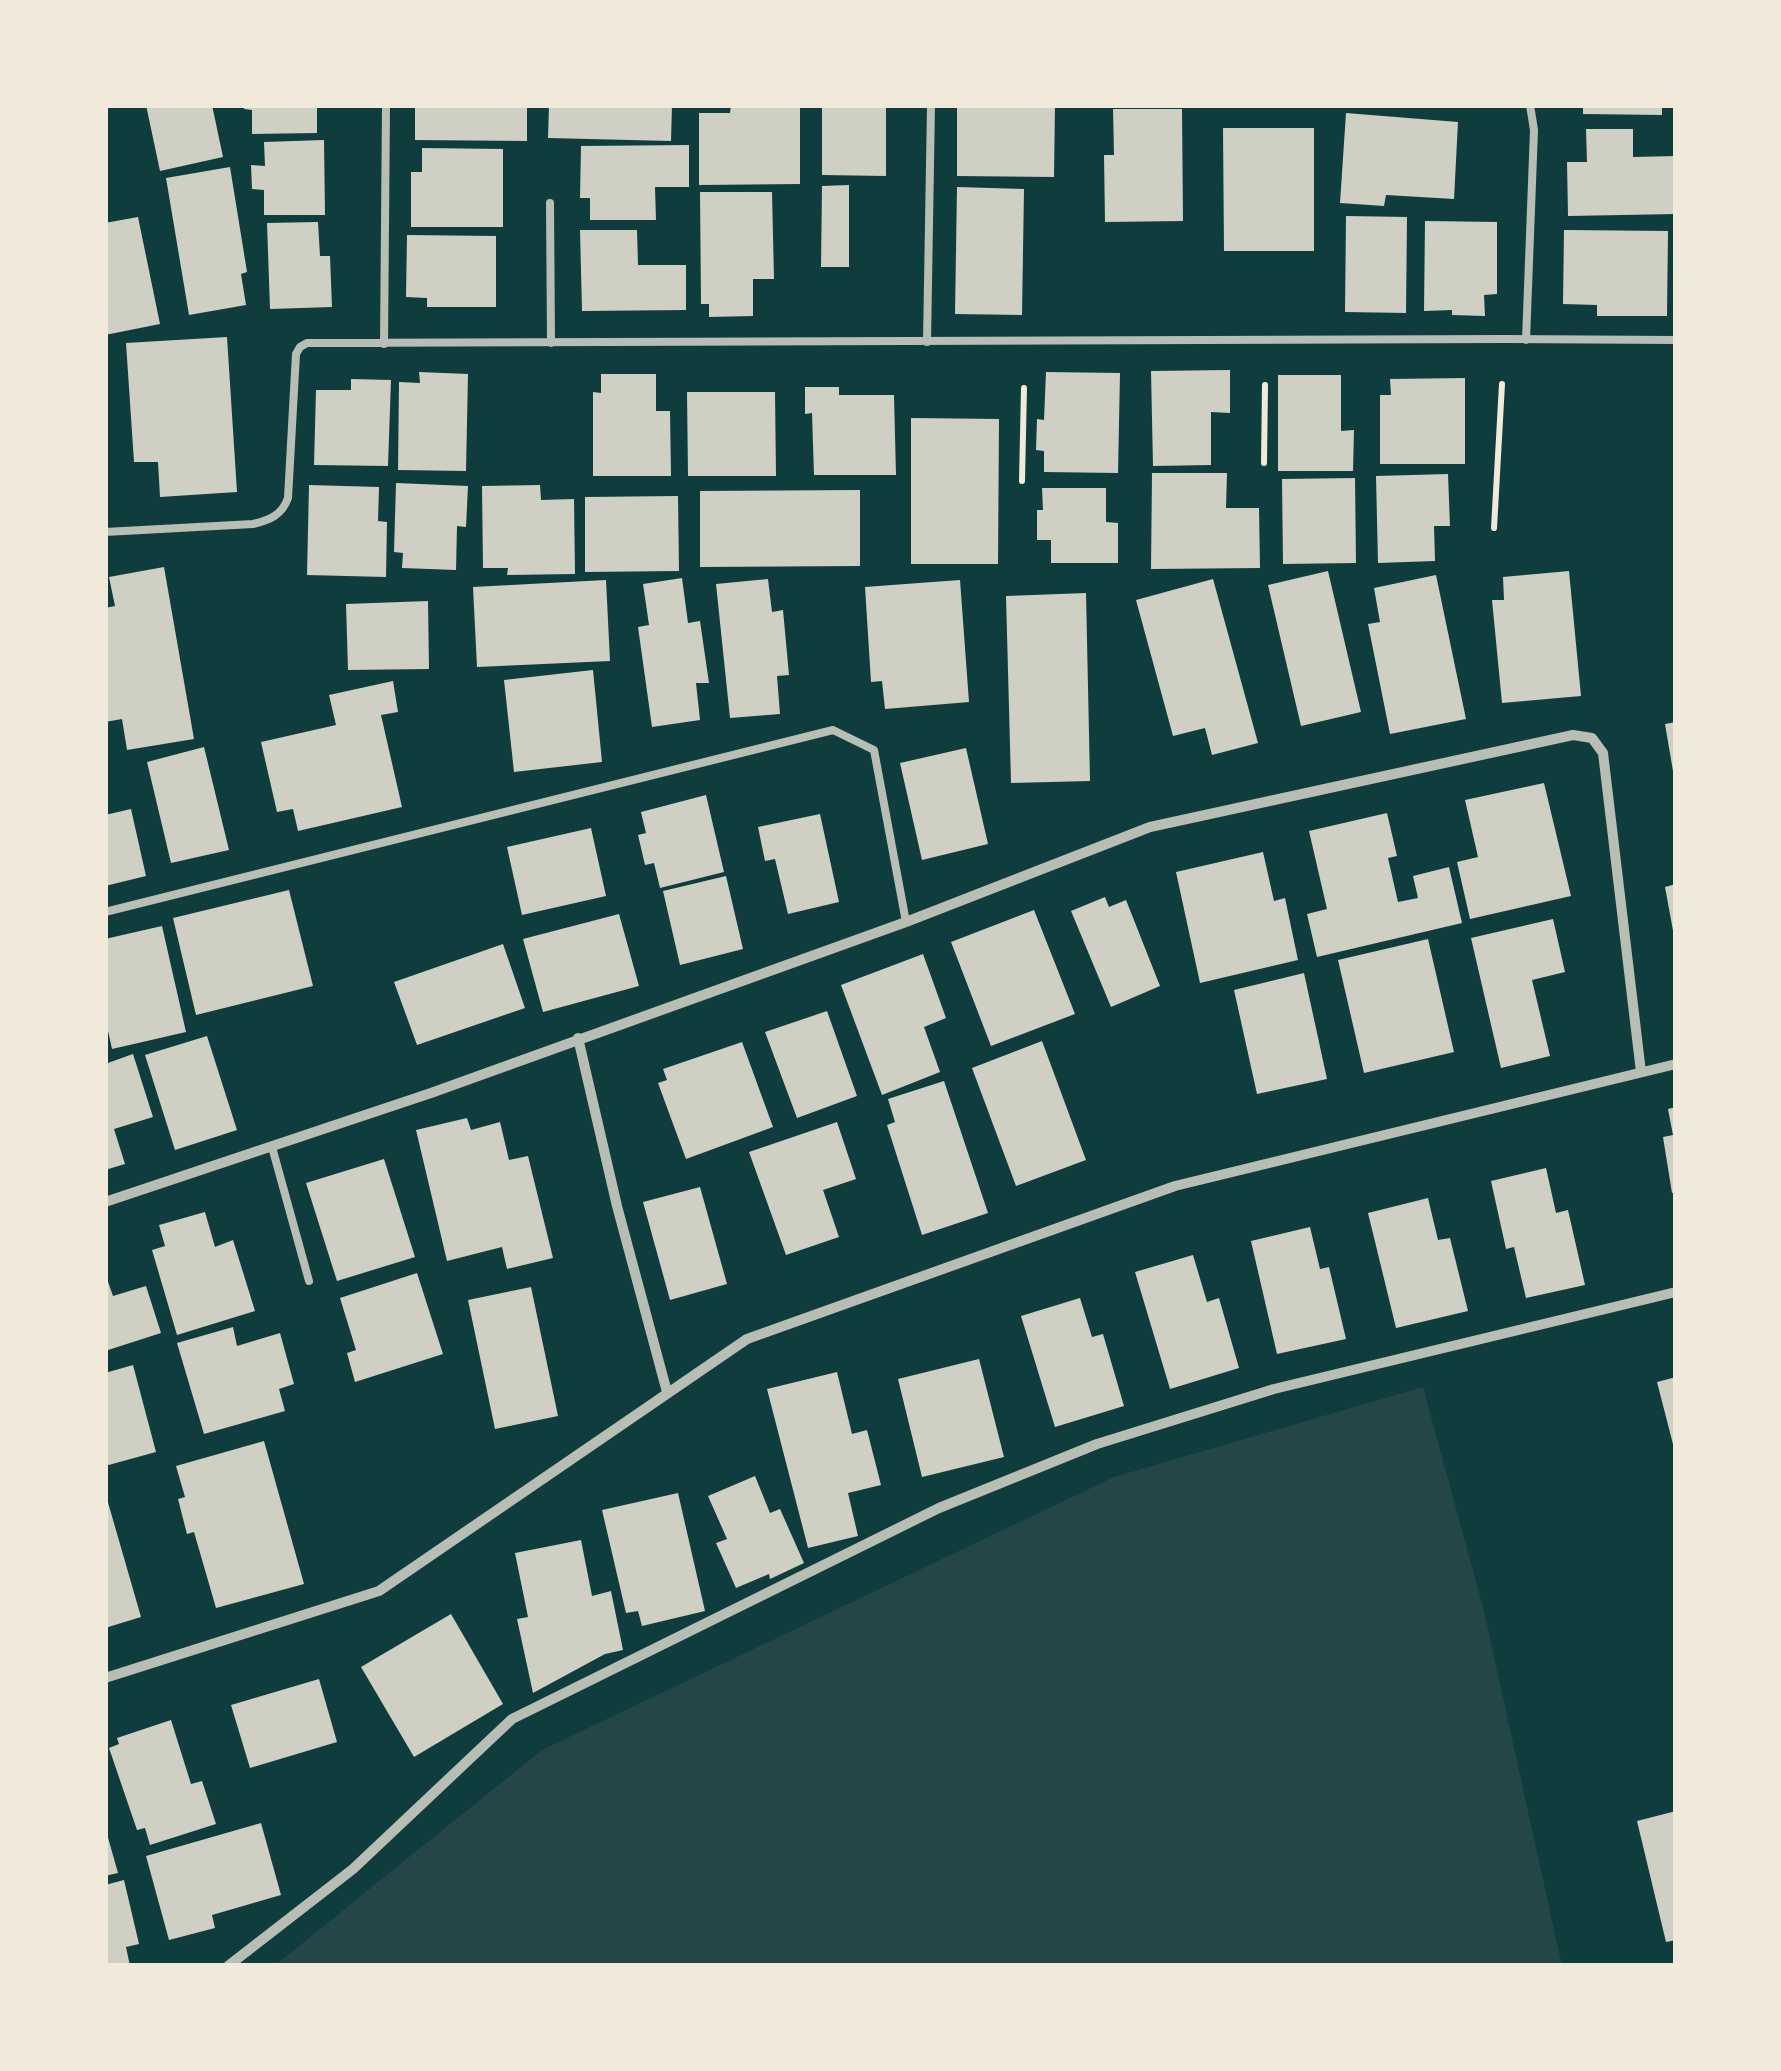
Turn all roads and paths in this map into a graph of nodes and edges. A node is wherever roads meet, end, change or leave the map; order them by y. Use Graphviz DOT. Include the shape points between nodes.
graph roads {
  1 [pos="386,105"];
  2 [pos="930,105"];
  3 [pos="1530,105"];
  4 [pos="550,202"];
  5 [pos="1504,339"];
  6 [pos="1265,340"];
  7 [pos="1526,340"];
  8 [pos="1676,340"];
  9 [pos="1025,341"];
  10 [pos="927,342"];
  11 [pos="551,343"];
  12 [pos="384,344"];
  13 [pos="1264,464"];
  14 [pos="1022,481"];
  15 [pos="1494,528"];
  16 [pos="105,532"];
  17 [pos="105,912"];
  18 [pos="906,922"];
  19 [pos="578,1038"];
  20 [pos="1676,1064"];
  21 [pos="1641,1072"];
  22 [pos="272,1147"];
  23 [pos="105,1202"];
  24 [pos="309,1280"];
  25 [pos="1676,1292"];
  26 [pos="667,1392"];
  27 [pos="105,1678"];
  28 [pos="228,1966"];
  1 -- 12 [label="lane"];
  2 -- 10 [label="lane"];
  3 -- 7 [label="lane"];
  4 -- 11 [label="lane"];
  5 -- 6 [label="lane"];
  5 -- 7 [label="lane"];
  5 -- 15 [label="path"];
  6 -- 9 [label="lane"];
  6 -- 13 [label="path"];
  7 -- 8 [label="lane"];
  9 -- 10 [label="lane"];
  9 -- 14 [label="path"];
  10 -- 11 [label="lane"];
  11 -- 12 [label="lane"];
  12 -- 16 [label="lane" via="300,347 288,498 278,514 253,524"];
  17 -- 18 [label="lane" via="833,730 874,750"];
  18 -- 19 [label="street"];
  18 -- 21 [label="street" via="1150,827 1573,735 1592,738 1603,753"];
  19 -- 22 [label="street"];
  19 -- 26 [label="street"];
  20 -- 21 [label="street"];
  21 -- 26 [label="street" via="1174,1186 747,1339"];
  22 -- 23 [label="street"];
  22 -- 24 [label="lane"];
  25 -- 28 [label="street" via="1274,1389 1097,1444 939,1508 512,1720 353,1869"];
  26 -- 27 [label="street" via="379,1591"];
}
